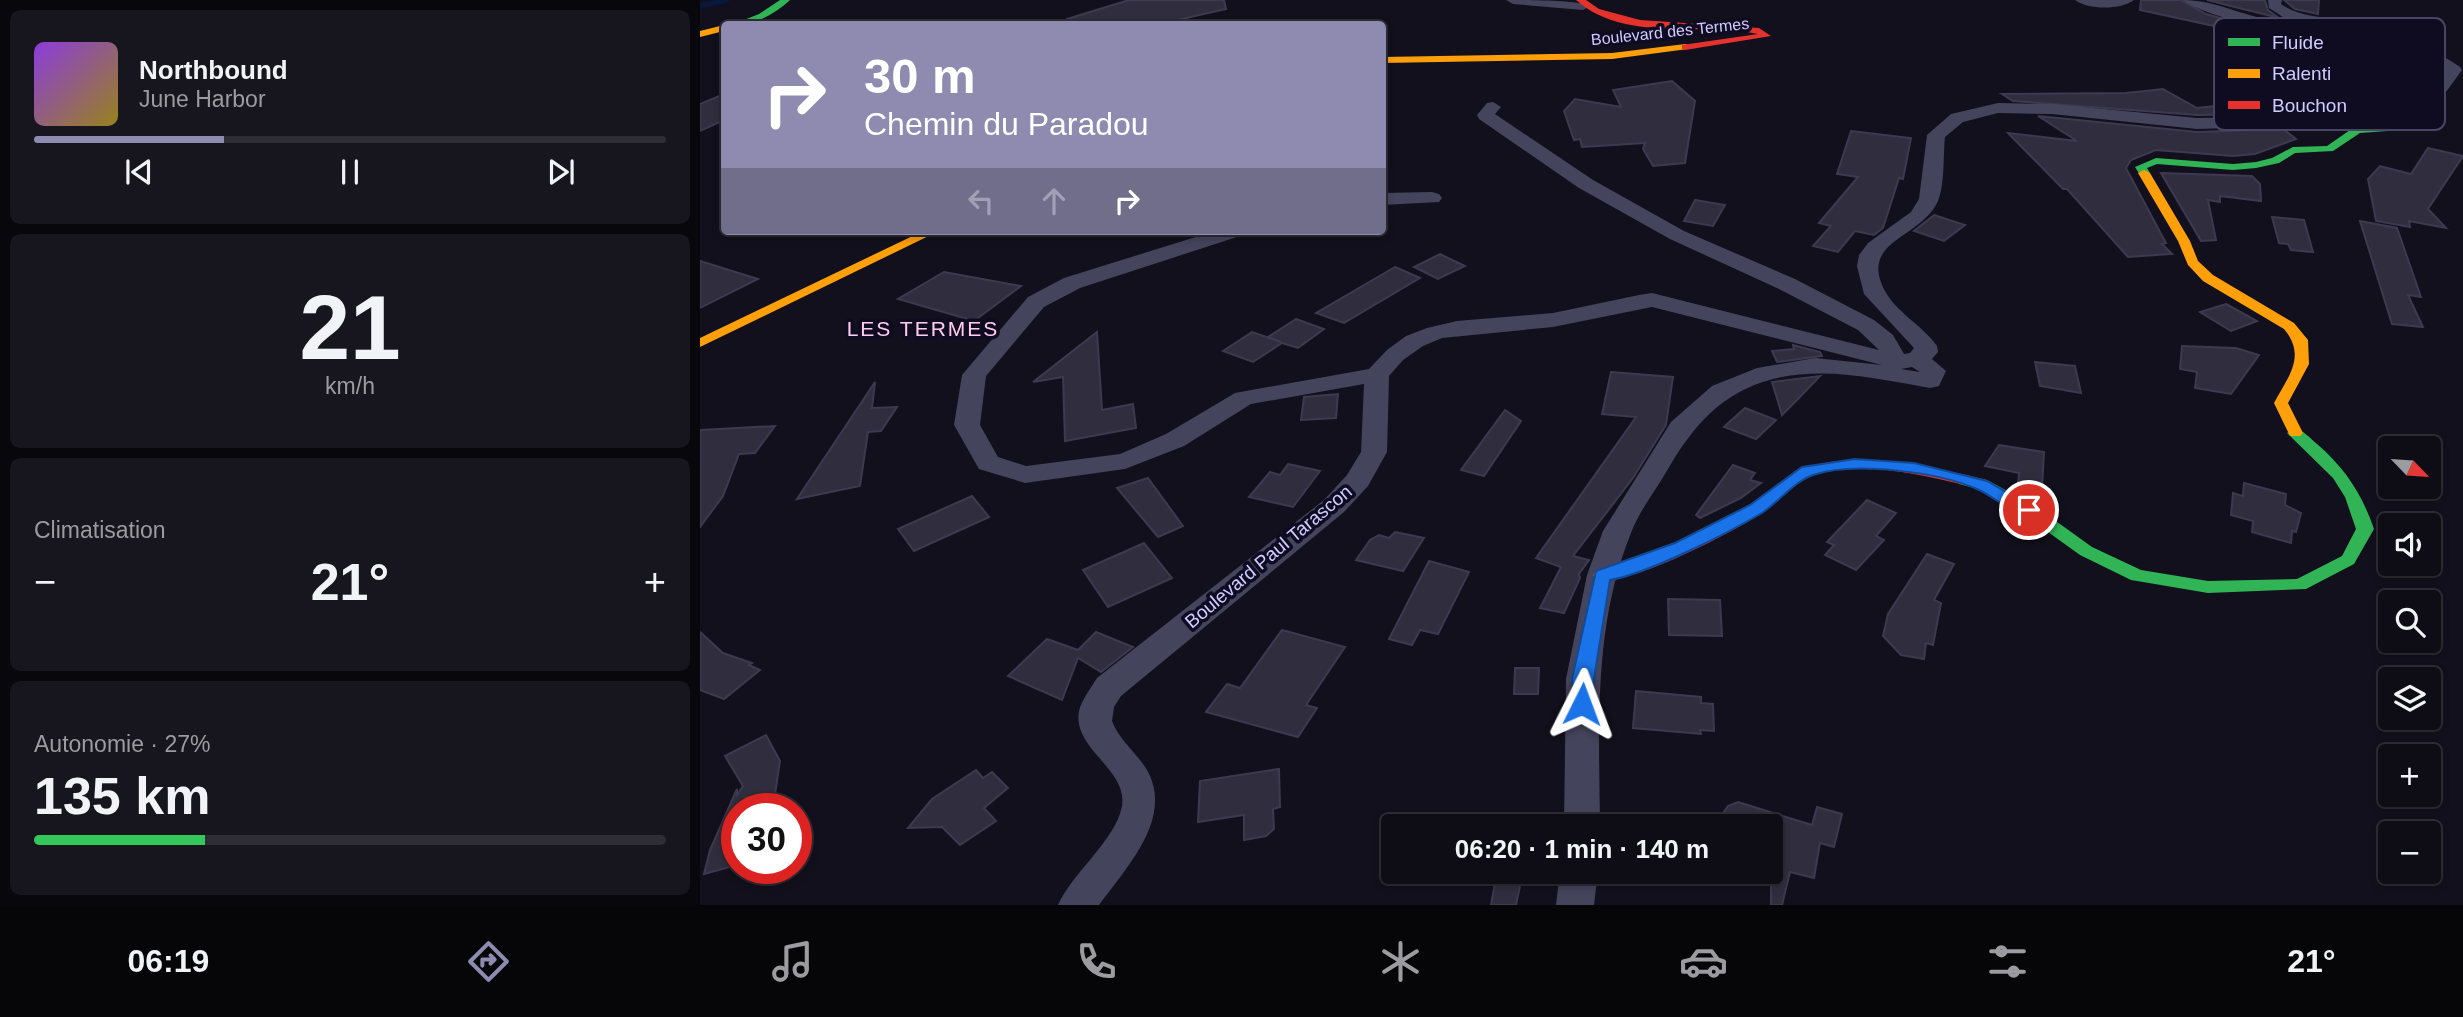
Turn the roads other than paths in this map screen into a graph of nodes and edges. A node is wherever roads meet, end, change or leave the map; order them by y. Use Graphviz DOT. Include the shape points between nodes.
graph roads {
  1 [pos="786,0"];
  2 [pos="1513,0"];
  3 [pos="2082,0"];
  4 [pos="2127,0"];
  5 [pos="2190,0"];
  6 [pos="2275,0"];
  7 [pos="1581,3"];
  8 [pos="2243,18"];
  9 [pos="2303,18"];
  10 [pos="747,21"];
  11 [pos="721,29"];
  12 [pos="700,34"];
  13 [pos="1386,60"];
  14 [pos="2445,63"];
  15 [pos="2445,82"];
  16 [pos="1493,107"];
  17 [pos="2214,121"];
  18 [pos="2357,130"];
  19 [pos="1432,198"];
  20 [pos="1386,199"];
  21 [pos="925,235"];
  22 [pos="1223,235"];
  23 [pos="700,343"];
  24 [pos="1907,361"];
  25 [pos="1377,375"];
  26 [pos="1602,575"];
  27 [pos="1582,814"];
  28 [pos="1577,884"];
  29 [pos="1077,905"];
  30 [pos="1575,905"];
  1 -- 10 [label="street"];
  2 -- 7 [label="street"];
  3 -- 4 [label="street"];
  5 -- 8 [label="street"];
  6 -- 9 [label="street" via="2274,5 2286,15"];
  7 -- 13 [label="street, Boulevard des Termes" via="1602,14 1629,19 1759,31 1766,36 1612,57"];
  11 -- 12 [label="street"];
  14 -- 15 [label="street" via="2454,70"];
  16 -- 24 [label="street" via="1485,115 1586,184 1677,235 1866,325"];
  17 -- 24 [label="street" via="2153,121 2062,108 1994,110 1958,117 1936,135 1929,199 1918,216 1869,255 1875,294 1925,346 1926,352"];
  18 -- 26 [label="street" via="2329,149 2293,150 2256,165 2156,161 2141,167 2184,241 2186,255 2220,289 2291,324 2302,342 2303,361 2281,403 2293,431 2337,469 2355,496 2365,529 2348,561 2300,584 2208,587 2137,576 2086,551 2029,510 1982,484 1914,468 1855,464 1808,470 1756,509 1681,547"];
  19 -- 20 [label="street"];
  21 -- 23 [label="street"];
  22 -- 25 [label="street" via="1072,283 1036,302 974,375 967,425 988,463 1025,475 1125,461 1175,440 1244,398"];
  24 -- 25 [label="street" via="1652,300 1623,301 1554,320 1444,329 1405,345"];
  24 -- 26 [label="street" via="1934,371 1930,381 1815,365 1766,373 1721,391 1680,427 1618,531"];
  25 -- 29 [label="street, Boulevard Paul Tarascon" via="1374,453 1358,480 1334,506 1110,687 1095,711 1097,730 1135,778 1140,804 1125,836"];
  26 -- 27 [label="street" via="1582,679"];
  28 -- 30 [label="street"];
}
